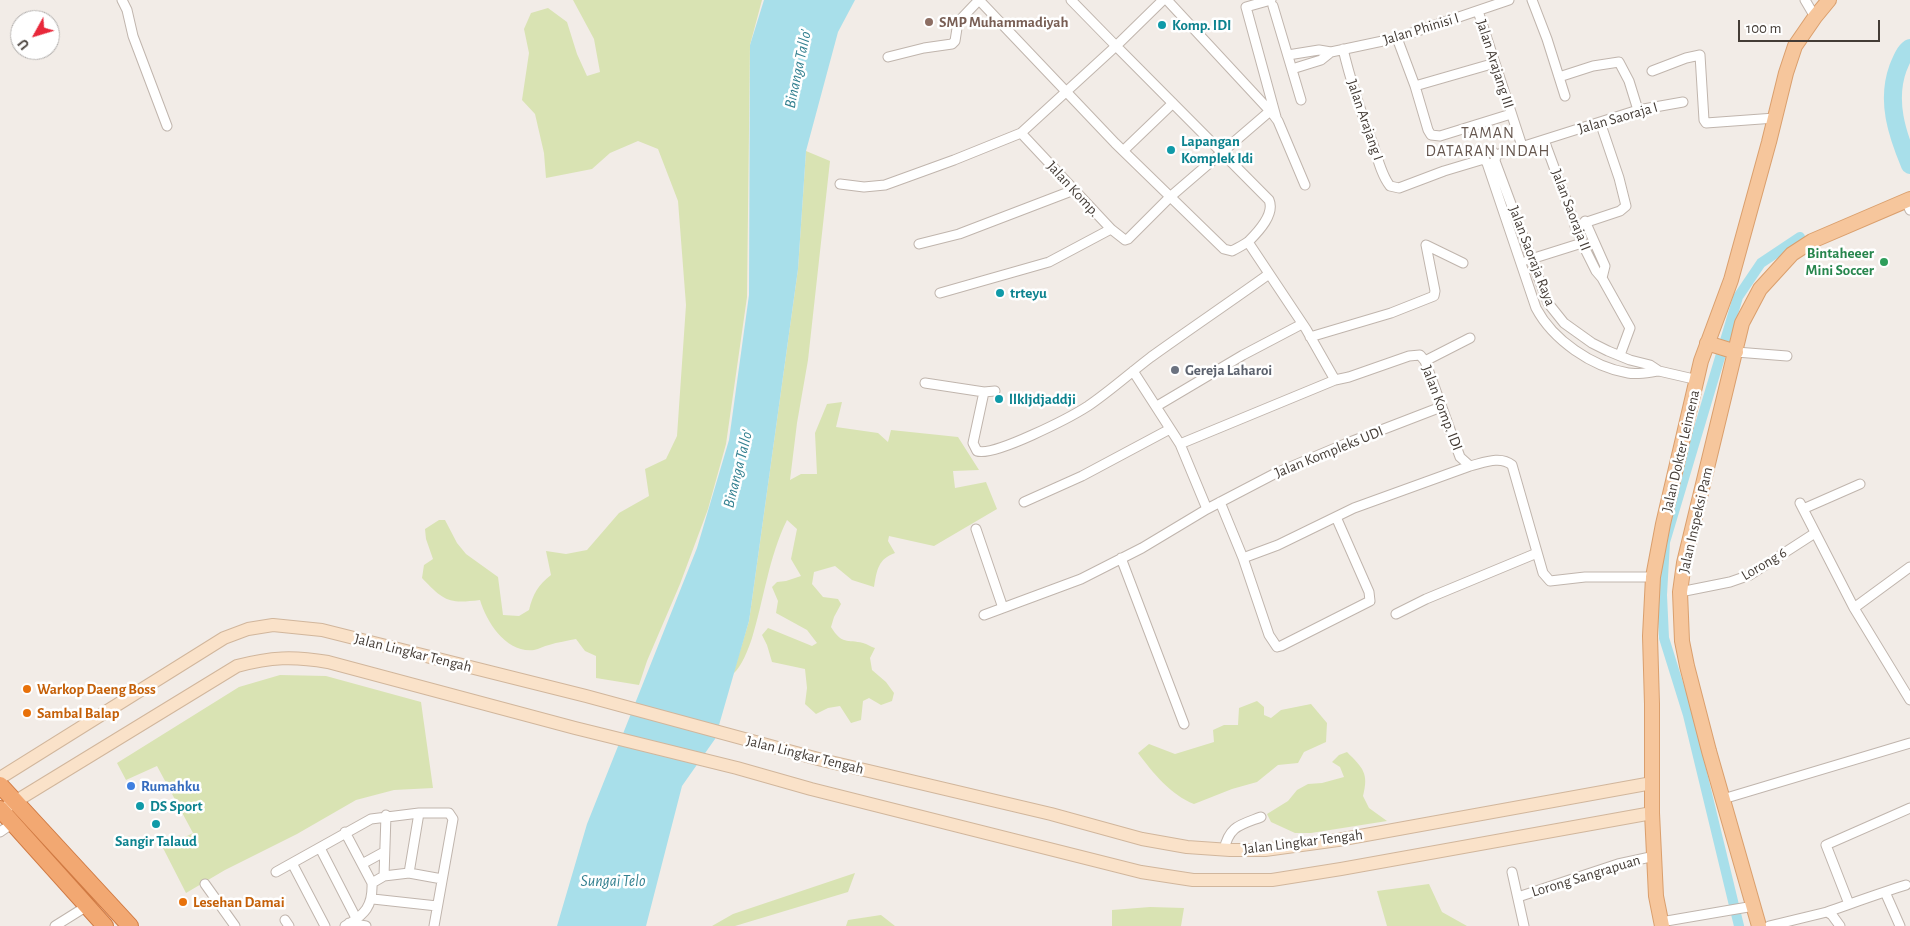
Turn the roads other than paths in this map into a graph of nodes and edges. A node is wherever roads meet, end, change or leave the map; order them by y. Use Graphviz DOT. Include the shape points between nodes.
graph roads {
  1 [pos="122,0"];
  2 [pos="979,0"];
  3 [pos="1071,0"];
  4 [pos="1163,0"];
  5 [pos="1167,0"];
  6 [pos="1509,0"];
  7 [pos="1532,0"];
  8 [pos="1804,0"];
  9 [pos="1829,0"];
  10 [pos="1272,3"];
  11 [pos="1478,11"];
  12 [pos="1815,17"];
  13 [pos="1397,38"];
  14 [pos="1116,46"];
  15 [pos="1344,49"];
  16 [pos="1331,52"];
  17 [pos="1288,55"];
  18 [pos="888,57"];
  19 [pos="1495,63"];
  20 [pos="1292,69"];
  21 [pos="1652,72"];
  22 [pos="1559,77"];
  23 [pos="1415,86"];
  24 [pos="1065,91"];
  25 [pos="1565,96"];
  26 [pos="1300,100"];
  27 [pos="1683,102"];
  28 [pos="1173,104"];
  29 [pos="1638,110"];
  30 [pos="1273,114"];
  31 [pos="1511,114"];
  32 [pos="1775,118"];
  33 [pos="1600,122"];
  34 [pos="167,126"];
  35 [pos="1021,133"];
  36 [pos="1544,140"];
  37 [pos="1522,146"];
  38 [pos="1123,151"];
  39 [pos="1221,152"];
  40 [pos="1491,160"];
  41 [pos="840,184"];
  42 [pos="1305,184"];
  43 [pos="1392,187"];
  44 [pos="1074,190"];
  45 [pos="1170,197"];
  46 [pos="1909,203"];
  47 [pos="1585,221"];
  48 [pos="1575,226"];
  49 [pos="1111,229"];
  50 [pos="1248,242"];
  51 [pos="1582,243"];
  52 [pos="919,244"];
  53 [pos="1532,258"];
  54 [pos="1520,262"];
  55 [pos="1463,263"];
  56 [pos="1269,274"];
  57 [pos="1602,278"];
  58 [pos="940,293"];
  59 [pos="1550,308"];
  60 [pos="1538,312"];
  61 [pos="1302,324"];
  62 [pos="1310,337"];
  63 [pos="1470,338"];
  64 [pos="1707,343"];
  65 [pos="1736,352"];
  66 [pos="1620,355"];
  67 [pos="1787,356"];
  68 [pos="1425,361"];
  69 [pos="1133,371"];
  70 [pos="1659,371"];
  71 [pos="1335,380"];
  72 [pos="1698,380"];
  73 [pos="925,383"];
  74 [pos="996,391"];
  75 [pos="984,392"];
  76 [pos="1157,406"];
  77 [pos="1441,407"];
  78 [pos="1170,429"];
  79 [pos="1180,444"];
  80 [pos="1470,466"];
  81 [pos="1860,484"];
  82 [pos="1024,502"];
  83 [pos="1220,502"];
  84 [pos="1207,509"];
  85 [pos="1336,517"];
  86 [pos="976,529"];
  87 [pos="1815,533"];
  88 [pos="1537,553"];
  89 [pos="1121,558"];
  90 [pos="1243,558"];
  91 [pos="1910,567"];
  92 [pos="1653,577"];
  93 [pos="1680,592"];
  94 [pos="1003,608"];
  95 [pos="1854,608"];
  96 [pos="1396,614"];
  97 [pos="984,615"];
  98 [pos="1910,700"];
  99 [pos="1184,724"];
  100 [pos="1910,743"];
  101 [pos="0,778"];
  102 [pos="1652,783"];
  103 [pos="0,785"];
  104 [pos="1722,799"];
  105 [pos="16,802"];
  106 [pos="1910,808"];
  107 [pos="1,810"];
  108 [pos="419,813"];
  109 [pos="1652,813"];
  110 [pos="386,816"];
  111 [pos="1261,817"];
  112 [pos="7,828"];
  113 [pos="346,832"];
  114 [pos="320,848"];
  115 [pos="1224,850"];
  116 [pos="384,852"];
  117 [pos="1655,856"];
  118 [pos="292,863"];
  119 [pos="362,864"];
  120 [pos="276,872"];
  121 [pos="1512,872"];
  122 [pos="409,873"];
  123 [pos="384,876"];
  124 [pos="442,879"];
  125 [pos="372,883"];
  126 [pos="205,884"];
  127 [pos="1906,885"];
  128 [pos="1885,892"];
  129 [pos="1518,897"];
  130 [pos="373,899"];
  131 [pos="1849,904"];
  132 [pos="87,906"];
  133 [pos="437,906"];
  134 [pos="1754,906"];
  135 [pos="1827,912"];
  136 [pos="350,922"];
  137 [pos="1661,924"];
  138 [pos="55,926"];
  139 [pos="105,926"];
  140 [pos="130,926"];
  141 [pos="235,926"];
  142 [pos="325,926"];
  143 [pos="366,926"];
  144 [pos="434,926"];
  145 [pos="1524,926"];
  146 [pos="1759,926"];
  147 [pos="1769,926"];
  148 [pos="1840,926"];
  149 [pos="1900,926"];
  1 -- 34 [label="street"];
  2 -- 18 [label="street" via="958,22 952,44"];
  2 -- 24 [label="street"];
  3 -- 14 [label="street"];
  4 -- 14 [label="street"];
  5 -- 30 [label="street"];
  6 -- 11 [label="street, Jalan Phinisi I"];
  7 -- 22 [label="street"];
  8 -- 12 [label="street"];
  9 -- 12 [label="main road, Jalan Dokter Leimena"];
  10 -- 17 [label="street"];
  10 -- 30 [label="street" via="1246,7"];
  11 -- 13 [label="street, Jalan Phinisi I"];
  11 -- 19 [label="street, Jalan Arajang III"];
  12 -- 32 [label="main road, Jalan Dokter Leimena" via="1795,46"];
  13 -- 15 [label="street, Jalan Phinisi I"];
  13 -- 23 [label="street"];
  14 -- 24 [label="street"];
  14 -- 28 [label="street"];
  15 -- 16 [label="street, Jalan Phinisi I"];
  15 -- 43 [label="street, Jalan Arajang I" via="1351,81 1386,180"];
  16 -- 17 [label="street, Jalan Phinisi I" via="1320,50"];
  16 -- 20 [label="street, Jalan Phinisi I" via="1321,60"];
  17 -- 20 [label="street"];
  19 -- 23 [label="street"];
  19 -- 31 [label="street, Jalan Arajang III"];
  20 -- 26 [label="street"];
  21 -- 32 [label="street" via="1700,55 1706,123"];
  22 -- 25 [label="street"];
  22 -- 29 [label="street" via="1619,62"];
  23 -- 31 [label="street" via="1428,130 1434,136"];
  24 -- 35 [label="street"];
  24 -- 38 [label="street"];
  27 -- 29 [label="street, Jalan Saoraja I"];
  28 -- 38 [label="street"];
  28 -- 39 [label="street"];
  29 -- 33 [label="street, Jalan Saoraja I"];
  30 -- 39 [label="street, Jalan Komp."];
  30 -- 42 [label="street"];
  31 -- 37 [label="street, Jalan Arajang III"];
  32 -- 64 [label="main road, Jalan Dokter Leimena" via="1731,280"];
  33 -- 36 [label="street, Jalan Saoraja I"];
  33 -- 47 [label="street" via="1626,206 1620,211"];
  35 -- 41 [label="street" via="885,185"];
  35 -- 44 [label="street, Jalan Komp."];
  36 -- 37 [label="street, Jalan Saoraja I"];
  36 -- 48 [label="street, Jalan Saoraja II"];
  37 -- 40 [label="street, Jalan Saoraja I"];
  38 -- 45 [label="street"];
  39 -- 45 [label="street, Jalan Komp."];
  39 -- 50 [label="street" via="1270,203 1270,214"];
  40 -- 43 [label="street, Jalan Saoraja I" via="1459,166 1399,188"];
  40 -- 53 [label="street, Jalan Saoraja Raya"];
  40 -- 54 [label="street, Jalan Saoraja Raya"];
  44 -- 49 [label="street, Jalan Komp."];
  44 -- 52 [label="street" via="959,234"];
  45 -- 49 [label="street, Jalan Komp." via="1126,240"];
  45 -- 50 [label="street" via="1226,250 1232,251"];
  46 -- 65 [label="main road, Jalan Inspeksi Pam" via="1812,241 1792,254 1754,299 1742,323"];
  47 -- 48 [label="street"];
  47 -- 57 [label="street, Jalan Saoraja II" via="1605,266"];
  48 -- 51 [label="street, Jalan Saoraja II"];
  49 -- 58 [label="street" via="1049,262"];
  50 -- 56 [label="street"];
  51 -- 53 [label="street"];
  51 -- 57 [label="street, Jalan Saoraja II"];
  53 -- 54 [label="street"];
  53 -- 59 [label="street, Jalan Saoraja Raya"];
  54 -- 60 [label="street, Jalan Saoraja Raya"];
  55 -- 62 [label="street" via="1426,245 1434,296"];
  56 -- 61 [label="street"];
  56 -- 69 [label="street"];
  57 -- 66 [label="street, Jalan Saoraja II" via="1630,328"];
  59 -- 60 [label="street"];
  59 -- 66 [label="street, Jalan Saoraja Raya" via="1564,323 1592,343"];
  60 -- 70 [label="street, Jalan Saoraja Raya" via="1560,338 1585,357 1629,374"];
  61 -- 62 [label="street"];
  61 -- 76 [label="street"];
  62 -- 71 [label="street"];
  63 -- 68 [label="street"];
  64 -- 65 [label="main road"];
  64 -- 72 [label="main road, Jalan Dokter Leimena"];
  65 -- 67 [label="street"];
  65 -- 93 [label="main road, Jalan Inspeksi Pam" via="1684,563"];
  66 -- 70 [label="street, Jalan Saoraja Raya"];
  68 -- 71 [label="street, Jalan Komp. IDI" via="1420,355 1409,356"];
  68 -- 77 [label="street, Jalan Komp. IDI"];
  69 -- 75 [label="street" via="1071,416 998,449 981,453 973,443"];
  69 -- 76 [label="street"];
  70 -- 72 [label="street, Jalan Saoraja Raya"];
  71 -- 79 [label="street"];
  72 -- 92 [label="main road, Jalan Dokter Leimena"];
  73 -- 75 [label="street"];
  74 -- 75 [label="street"];
  76 -- 78 [label="street"];
  77 -- 80 [label="street, Jalan Komp. IDI" via="1460,457"];
  77 -- 83 [label="street, Jalan Kompleks UDI" via="1276,473"];
  78 -- 79 [label="street"];
  78 -- 82 [label="street" via="1082,476"];
  79 -- 84 [label="street"];
  80 -- 85 [label="street"];
  80 -- 88 [label="street, Jalan Komp. IDI" via="1501,459 1512,465"];
  81 -- 87 [label="street" via="1801,506"];
  83 -- 84 [label="street, Jalan Kompleks UDI"];
  83 -- 90 [label="street"];
  84 -- 89 [label="street, Jalan Kompleks UDI"];
  85 -- 90 [label="street"];
  85 -- 90 [label="street" via="1370,601 1282,646 1277,647 1269,635"];
  86 -- 94 [label="street"];
  87 -- 93 [label="street, Lorong 6" via="1739,580"];
  87 -- 95 [label="street"];
  88 -- 92 [label="street, Jalan Komp. IDI" via="1543,573 1550,581 1585,577"];
  88 -- 96 [label="street"];
  89 -- 94 [label="street, Jalan Kompleks UDI" via="1081,579"];
  89 -- 99 [label="street"];
  91 -- 95 [label="street"];
  92 -- 102 [label="main road, Jalan Dokter Leimena" via="1650,636"];
  93 -- 104 [label="main road, Jalan Inspeksi Pam" via="1682,641 1687,666"];
  94 -- 97 [label="street, Jalan Kompleks UDI"];
  95 -- 98 [label="street"];
  100 -- 104 [label="street"];
  101 -- 115 [label="main road, Jalan Lingkar Tengah" via="224,638 248,629 273,625 322,630 1142,839"];
  102 -- 109 [label="main road, Jalan Dokter Leimena"];
  102 -- 115 [label="main road, Jalan Lingkar Tengah" via="1338,840 1265,850"];
  103 -- 105 [label="highway"];
  104 -- 134 [label="main road, Jalan Inspeksi Pam"];
  105 -- 107 [label="main road, Jalan Lingkar Tengah"];
  105 -- 109 [label="main road, Jalan Lingkar Tengah" via="237,666 259,660 300,657 1141,872 1192,880 1281,878"];
  105 -- 140 [label="highway"];
  106 -- 131 [label="street" via="1826,845"];
  107 -- 112 [label="highway"];
  108 -- 110 [label="street"];
  108 -- 122 [label="street"];
  108 -- 124 [label="street" via="446,812 452,817"];
  109 -- 117 [label="main road, Jalan Dokter Leimena"];
  110 -- 113 [label="street" via="371,819"];
  110 -- 116 [label="street"];
  111 -- 115 [label="street" via="1234,829 1227,836"];
  112 -- 132 [label="highway"];
  113 -- 114 [label="street"];
  113 -- 119 [label="street"];
  114 -- 118 [label="street"];
  114 -- 136 [label="street"];
  116 -- 119 [label="street"];
  116 -- 123 [label="street"];
  117 -- 129 [label="street, Lorong Sangrapuan" via="1618,864"];
  117 -- 137 [label="main road, Jalan Dokter Leimena" via="1656,896"];
  118 -- 120 [label="street"];
  118 -- 142 [label="street"];
  119 -- 125 [label="street"];
  121 -- 129 [label="street"];
  122 -- 123 [label="street"];
  122 -- 124 [label="street"];
  123 -- 125 [label="street"];
  124 -- 133 [label="street"];
  125 -- 130 [label="street"];
  126 -- 141 [label="street"];
  127 -- 128 [label="street"];
  128 -- 131 [label="street"];
  128 -- 149 [label="street"];
  129 -- 145 [label="street"];
  130 -- 133 [label="street"];
  130 -- 136 [label="street" via="366,911"];
  131 -- 135 [label="street"];
  132 -- 138 [label="street"];
  132 -- 139 [label="highway"];
  133 -- 144 [label="street"];
  134 -- 137 [label="street"];
  134 -- 146 [label="main road, Jalan Inspeksi Pam"];
  135 -- 147 [label="street"];
  135 -- 148 [label="street"];
  136 -- 143 [label="street"];
}
